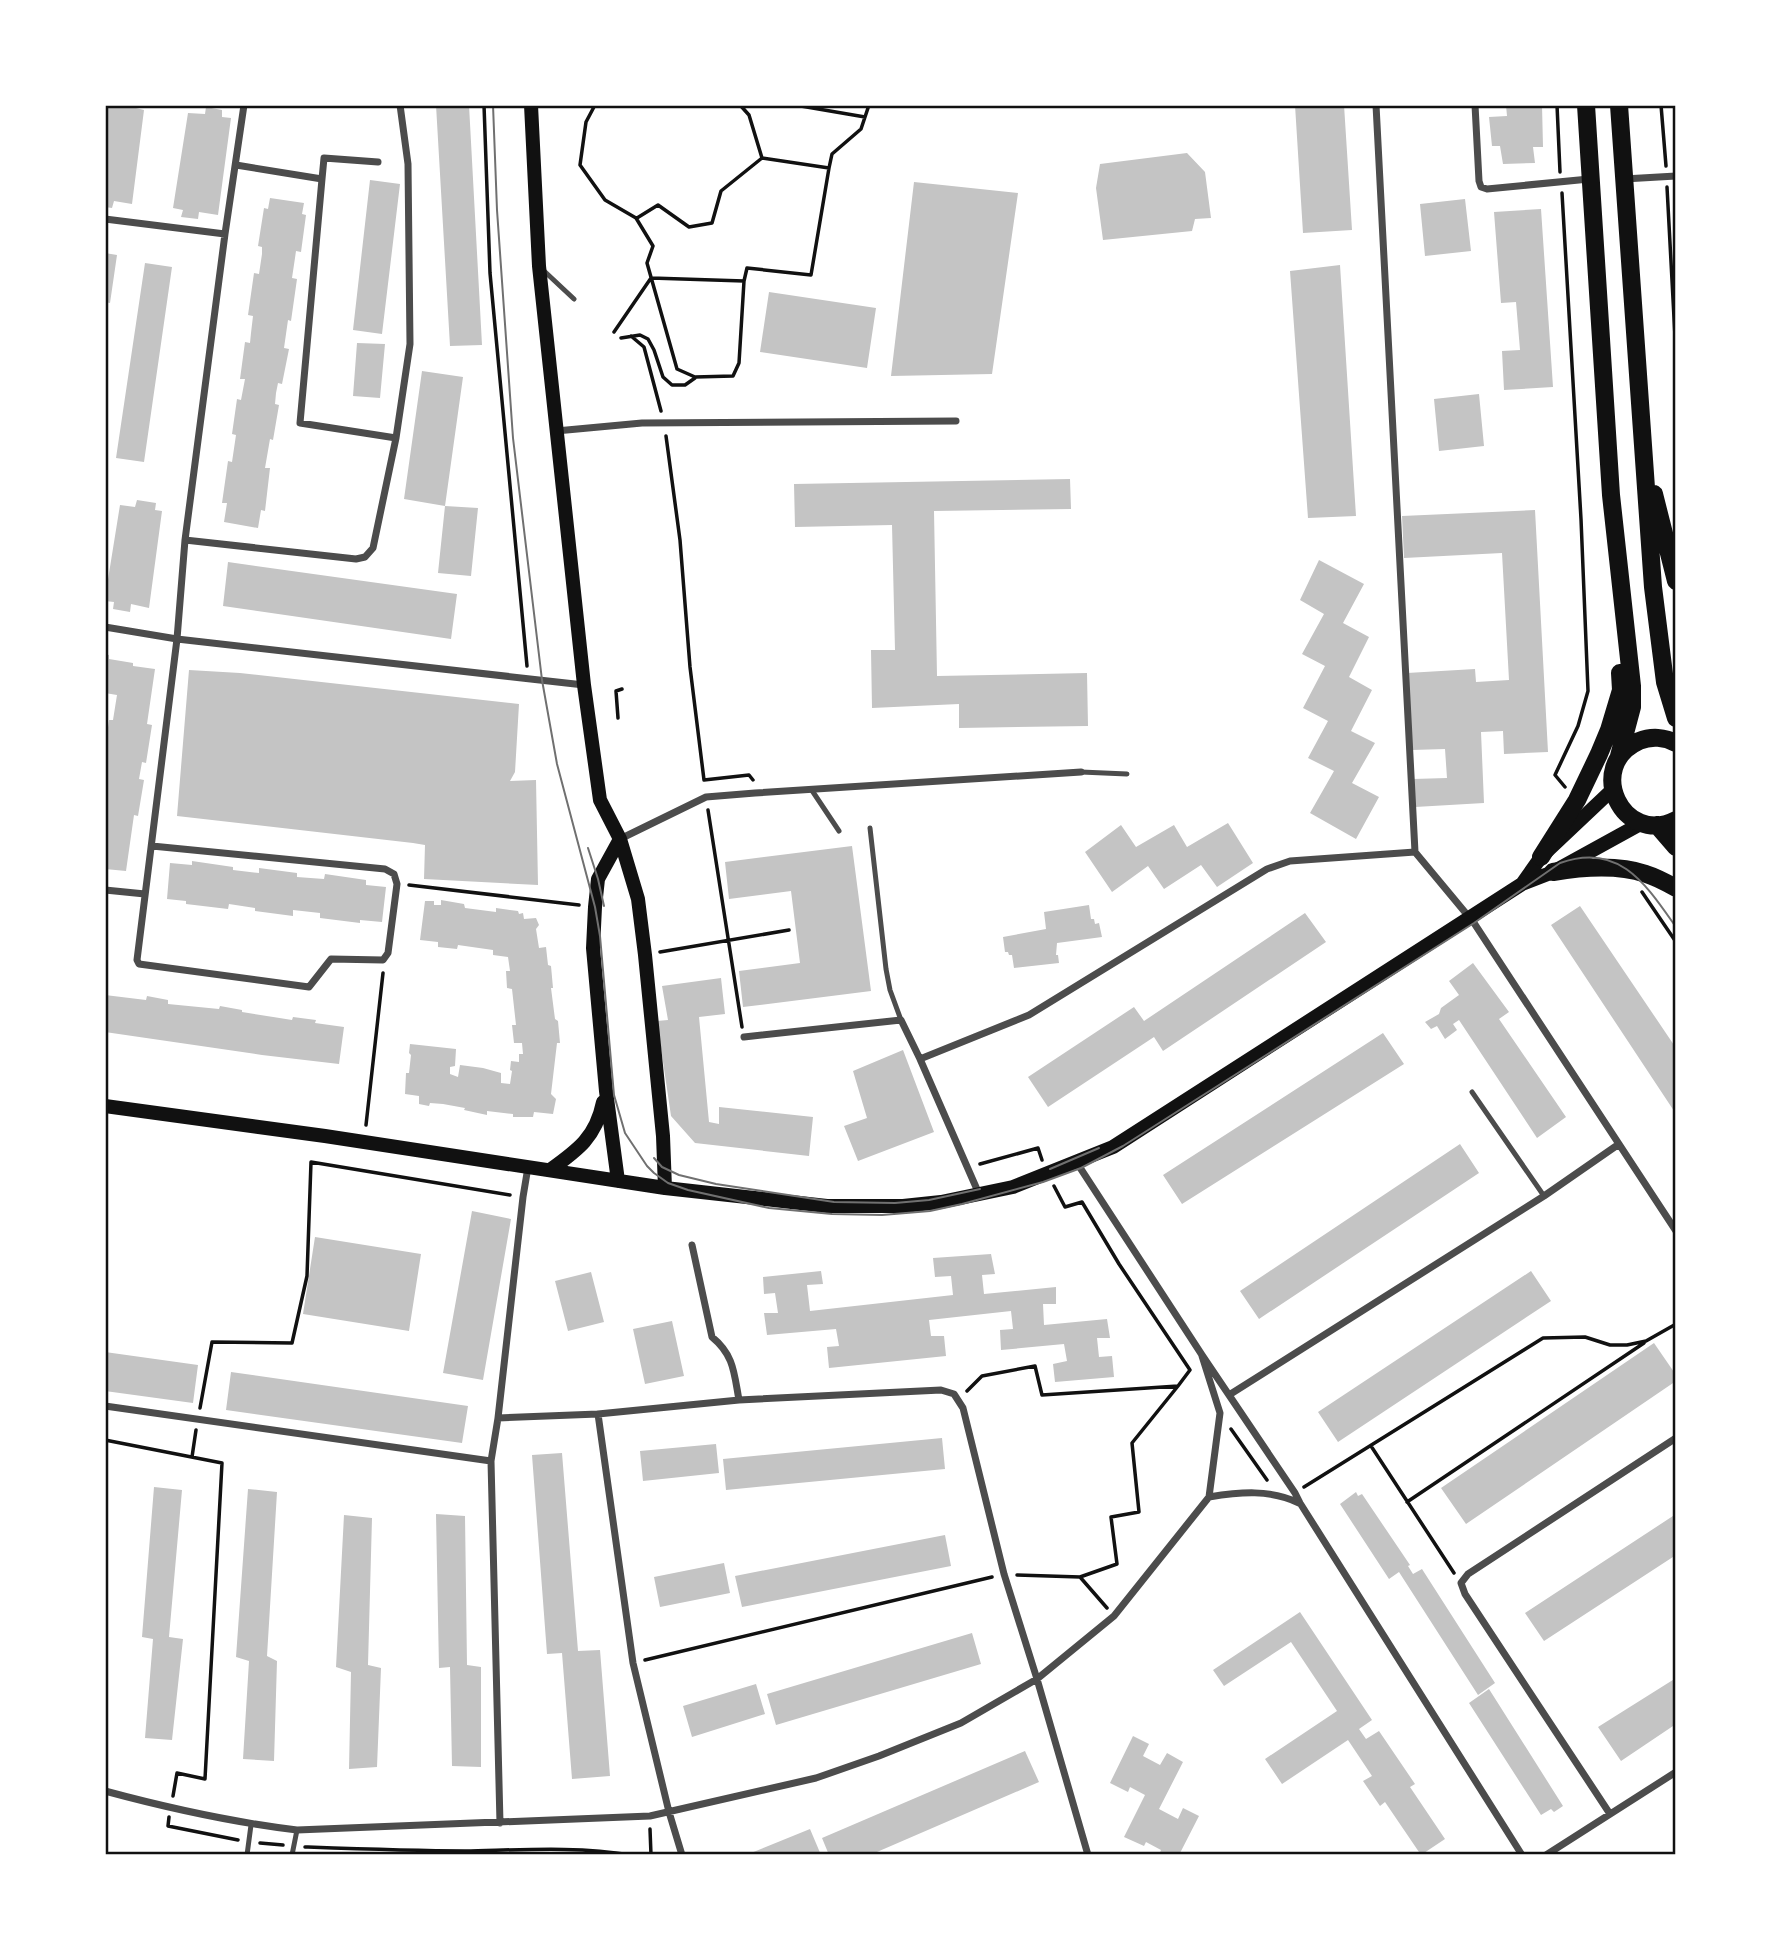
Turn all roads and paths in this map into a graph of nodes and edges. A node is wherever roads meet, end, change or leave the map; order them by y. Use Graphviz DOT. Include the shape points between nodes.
graph roads {
  1 [pos="244,105"];
  2 [pos="400,105"];
  3 [pos="484,105"];
  4 [pos="531,105"];
  5 [pos="595,105"];
  6 [pos="740,105"];
  7 [pos="794,105"];
  8 [pos="869,105"];
  9 [pos="1376,105"];
  10 [pos="1475,105"];
  11 [pos="1557,105"];
  12 [pos="1586,105"];
  13 [pos="1619,105"];
  14 [pos="1661,105"];
  15 [pos="865,117"];
  16 [pos="762,158"];
  17 [pos="378,162"];
  18 [pos="236,165"];
  19 [pos="829,168"];
  20 [pos="1667,176"];
  21 [pos="1676,176"];
  22 [pos="322,179"];
  23 [pos="1590,179"];
  24 [pos="1622,179"];
  25 [pos="1561,181"];
  26 [pos="636,218"];
  27 [pos="105,219"];
  28 [pos="225,233"];
  29 [pos="539,266"];
  30 [pos="651,278"];
  31 [pos="744,281"];
  32 [pos="574,299"];
  33 [pos="614,332"];
  34 [pos="621,338"];
  35 [pos="1676,355"];
  36 [pos="695,377"];
  37 [pos="956,421"];
  38 [pos="556,431"];
  39 [pos="396,438"];
  40 [pos="1644,457"];
  41 [pos="1611,495"];
  42 [pos="185,540"];
  43 [pos="680,540"];
  44 [pos="1676,581"];
  45 [pos="105,627"];
  46 [pos="177,639"];
  47 [pos="528,679"];
  48 [pos="584,685"];
  49 [pos="622,689"];
  50 [pos="618,718"];
  51 [pos="1676,718"];
  52 [pos="1676,743"];
  53 [pos="1619,756"];
  54 [pos="1081,772"];
  55 [pos="1127,774"];
  56 [pos="1612,783"];
  57 [pos="811,789"];
  58 [pos="755,793"];
  59 [pos="706,797"];
  60 [pos="1577,800"];
  61 [pos="1676,820"];
  62 [pos="1649,824"];
  63 [pos="870,828"];
  64 [pos="839,831"];
  65 [pos="620,839"];
  66 [pos="152,846"];
  67 [pos="1676,848"];
  68 [pos="1415,852"];
  69 [pos="1541,857"];
  70 [pos="1628,870"];
  71 [pos="1553,872"];
  72 [pos="397,884"];
  73 [pos="1522,884"];
  74 [pos="1676,888"];
  75 [pos="105,890"];
  76 [pos="145,894"];
  77 [pos="595,906"];
  78 [pos="1470,918"];
  79 [pos="789,930"];
  80 [pos="729,940"];
  81 [pos="1676,942"];
  82 [pos="645,955"];
  83 [pos="385,957"];
  84 [pos="901,1020"];
  85 [pos="744,1037"];
  86 [pos="920,1059"];
  87 [pos="606,1091"];
  88 [pos="1472,1092"];
  89 [pos="105,1106"];
  90 [pos="364,1142"];
  91 [pos="1619,1144"];
  92 [pos="1077,1163"];
  93 [pos="528,1167"];
  94 [pos="968,1167"];
  95 [pos="361,1170"];
  96 [pos="550,1170"];
  97 [pos="1048,1174"];
  98 [pos="618,1181"];
  99 [pos="665,1188"];
  100 [pos="979,1194"];
  101 [pos="1544,1196"];
  102 [pos="523,1197"];
  103 [pos="1676,1231"];
  104 [pos="692,1245"];
  105 [pos="1676,1324"];
  106 [pos="1646,1341"];
  107 [pos="1202,1356"];
  108 [pos="1178,1386"];
  109 [pos="1229,1395"];
  110 [pos="738,1400"];
  111 [pos="958,1400"];
  112 [pos="105,1406"];
  113 [pos="1220,1413"];
  114 [pos="598,1414"];
  115 [pos="498,1418"];
  116 [pos="198,1420"];
  117 [pos="1676,1438"];
  118 [pos="105,1440"];
  119 [pos="1371,1446"];
  120 [pos="192,1457"];
  121 [pos="491,1461"];
  122 [pos="1291,1495"];
  123 [pos="1209,1497"];
  124 [pos="1407,1502"];
  125 [pos="1004,1574"];
  126 [pos="1080,1577"];
  127 [pos="1461,1583"];
  128 [pos="1114,1616"];
  129 [pos="633,1663"];
  130 [pos="1037,1679"];
  131 [pos="1676,1772"];
  132 [pos="105,1791"];
  133 [pos="170,1809"];
  134 [pos="669,1812"];
  135 [pos="1610,1814"];
  136 [pos="650,1816"];
  137 [pos="500,1823"];
  138 [pos="251,1825"];
  139 [pos="297,1830"];
  140 [pos="249,1842"];
  141 [pos="294,1846"];
  142 [pos="247,1855"];
  143 [pos="292,1855"];
  144 [pos="631,1855"];
  145 [pos="651,1855"];
  146 [pos="682,1855"];
  147 [pos="1088,1855"];
  148 [pos="1522,1855"];
  149 [pos="1546,1855"];
  1 -- 18 [label="street"];
  2 -- 39 [label="street" via="408,164 410,344"];
  3 -- 47 [label="path" via="490,273"];
  4 -- 29 [label="main road"];
  5 -- 26 [label="path" via="586,122 580,164 605,200"];
  6 -- 16 [label="path" via="749,115"];
  7 -- 15 [label="path"];
  8 -- 15 [label="path"];
  9 -- 68 [label="street"];
  10 -- 25 [label="street" via="1481,187"];
  11 -- 25 [label="path"];
  12 -- 23 [label="main road"];
  13 -- 24 [label="main road"];
  14 -- 20 [label="path"];
  15 -- 19 [label="path" via="860,129 832,154"];
  16 -- 19 [label="path"];
  16 -- 26 [label="path" via="721,191 712,223 689,227 658,205"];
  17 -- 22 [label="street" via="324,158"];
  18 -- 22 [label="street"];
  18 -- 28 [label="street"];
  19 -- 31 [label="path" via="811,275 747,268"];
  20 -- 21 [label="street"];
  20 -- 24 [label="street"];
  20 -- 35 [label="path"];
  22 -- 39 [label="street" via="300,424"];
  23 -- 25 [label="street"];
  23 -- 41 [label="main road"];
  24 -- 40 [label="main road"];
  25 -- 60 [label="path" via="1588,691 1555,775"];
  26 -- 30 [label="path" via="653,246 648,263"];
  27 -- 28 [label="street"];
  28 -- 42 [label="street"];
  29 -- 32 [label="lane"];
  29 -- 38 [label="main road"];
  30 -- 31 [label="path"];
  30 -- 33 [label="path"];
  30 -- 36 [label="path" via="677,369"];
  31 -- 36 [label="path" via="733,376"];
  34 -- 36 [label="path" via="640,335 648,339 663,376 672,385 685,385"];
  37 -- 38 [label="street" via="642,423"];
  38 -- 48 [label="main road"];
  39 -- 42 [label="street" via="373,548 366,557"];
  40 -- 44 [label="main road"];
  40 -- 51 [label="main road" via="1653,587 1665,682"];
  41 -- 53 [label="main road" via="1632,686 1632,707"];
  41 -- 60 [label="main road" via="1621,690 1609,730"];
  42 -- 46 [label="street"];
  43 -- 58 [label="path" via="704,780 749,775"];
  45 -- 46 [label="street"];
  46 -- 47 [label="street"];
  46 -- 66 [label="street"];
  47 -- 48 [label="street"];
  48 -- 65 [label="main road" via="600,800"];
  49 -- 50 [label="path" via="616,691"];
  52 -- 53 [label="main road" via="1658,737 1643,739"];
  53 -- 56 [label="main road"];
  54 -- 55 [label="lane"];
  54 -- 57 [label="street"];
  56 -- 62 [label="main road" via="1620,808"];
  56 -- 69 [label="main road" via="1612,790 1599,804"];
  57 -- 58 [label="street"];
  57 -- 64 [label="lane"];
  58 -- 59 [label="street"];
  59 -- 65 [label="street"];
  59 -- 80 [label="path"];
  60 -- 69 [label="main road"];
  61 -- 62 [label="main road"];
  62 -- 67 [label="main road"];
  62 -- 71 [label="main road"];
  63 -- 84 [label="lane" via="886,969"];
  65 -- 77 [label="main road" via="598,879"];
  65 -- 82 [label="main road" via="638,899"];
  66 -- 72 [label="street" via="385,869 394,874"];
  66 -- 76 [label="street"];
  68 -- 78 [label="street"];
  68 -- 86 [label="street" via="1290,862 1267,869 1029,1015"];
  69 -- 73 [label="main road"];
  70 -- 71 [label="main road" via="1585,867"];
  70 -- 74 [label="main road"];
  70 -- 81 [label="path"];
  71 -- 73 [label="main road"];
  72 -- 77 [label="path"];
  72 -- 83 [label="street"];
  73 -- 78 [label="main road"];
  75 -- 76 [label="street"];
  76 -- 83 [label="street" via="139,964 309,987 331,959 373,961"];
  77 -- 87 [label="main road" via="593,948"];
  78 -- 91 [label="street"];
  78 -- 92 [label="main road" via="1148,1126"];
  79 -- 80 [label="path"];
  80 -- 82 [label="path"];
  80 -- 85 [label="path"];
  82 -- 99 [label="main road"];
  83 -- 90 [label="path"];
  84 -- 85 [label="street"];
  84 -- 86 [label="street"];
  86 -- 94 [label="street"];
  87 -- 96 [label="main road" via="599,1120 589,1136"];
  87 -- 98 [label="main road"];
  88 -- 101 [label="lane"];
  89 -- 90 [label="main road"];
  90 -- 93 [label="main road"];
  90 -- 95 [label="path"];
  91 -- 101 [label="street"];
  91 -- 103 [label="street"];
  92 -- 97 [label="main road"];
  92 -- 107 [label="street"];
  93 -- 96 [label="main road"];
  93 -- 102 [label="street"];
  94 -- 97 [label="path" via="1038,1148"];
  94 -- 100 [label="street"];
  95 -- 102 [label="path"];
  95 -- 116 [label="path" via="311,1162 307,1276 292,1342 212,1342"];
  96 -- 98 [label="main road"];
  97 -- 100 [label="main road"];
  97 -- 108 [label="path" via="1065,1207 1082,1202 1190,1370"];
  98 -- 99 [label="main road"];
  99 -- 100 [label="main road" via="853,1207 903,1206"];
  101 -- 109 [label="street"];
  102 -- 115 [label="street"];
  104 -- 110 [label="street" via="712,1336 730,1357"];
  105 -- 106 [label="path"];
  106 -- 119 [label="path" via="1610,1345 1585,1336 1544,1338"];
  106 -- 124 [label="path"];
  107 -- 109 [label="street"];
  107 -- 113 [label="street"];
  108 -- 111 [label="path" via="1042,1395 1035,1366 982,1376"];
  108 -- 126 [label="path" via="1132,1443 1139,1512 1111,1517 1117,1564"];
  109 -- 122 [label="street"];
  110 -- 111 [label="street" via="941,1390"];
  110 -- 114 [label="street"];
  111 -- 125 [label="street"];
  112 -- 116 [label="street"];
  113 -- 122 [label="path" via="1270,1484"];
  113 -- 123 [label="street"];
  114 -- 115 [label="street"];
  114 -- 129 [label="street"];
  115 -- 121 [label="street"];
  116 -- 120 [label="path"];
  116 -- 121 [label="street"];
  117 -- 127 [label="street" via="1468,1574"];
  118 -- 120 [label="path"];
  119 -- 122 [label="path"];
  119 -- 124 [label="path"];
  120 -- 133 [label="path" via="222,1463 205,1779 177,1773"];
  121 -- 137 [label="street"];
  122 -- 123 [label="street" via="1243,1492"];
  122 -- 148 [label="street"];
  123 -- 128 [label="street"];
  124 -- 127 [label="path"];
  125 -- 126 [label="path"];
  125 -- 129 [label="path"];
  125 -- 130 [label="street"];
  126 -- 128 [label="path"];
  127 -- 135 [label="street"];
  128 -- 130 [label="street"];
  129 -- 134 [label="street"];
  130 -- 134 [label="street" via="961,1723 879,1756 816,1778"];
  130 -- 147 [label="street"];
  131 -- 135 [label="street"];
  132 -- 133 [label="street"];
  133 -- 138 [label="street"];
  133 -- 140 [label="path" via="168,1825"];
  134 -- 136 [label="street"];
  134 -- 146 [label="street"];
  135 -- 149 [label="street"];
  136 -- 137 [label="street"];
  136 -- 145 [label="path"];
  137 -- 139 [label="street"];
  138 -- 139 [label="street"];
  138 -- 140 [label="lane"];
  139 -- 141 [label="lane"];
  140 -- 141 [label="path"];
  140 -- 142 [label="lane"];
  141 -- 143 [label="lane"];
  141 -- 144 [label="path" via="407,1851 568,1849"];
}
